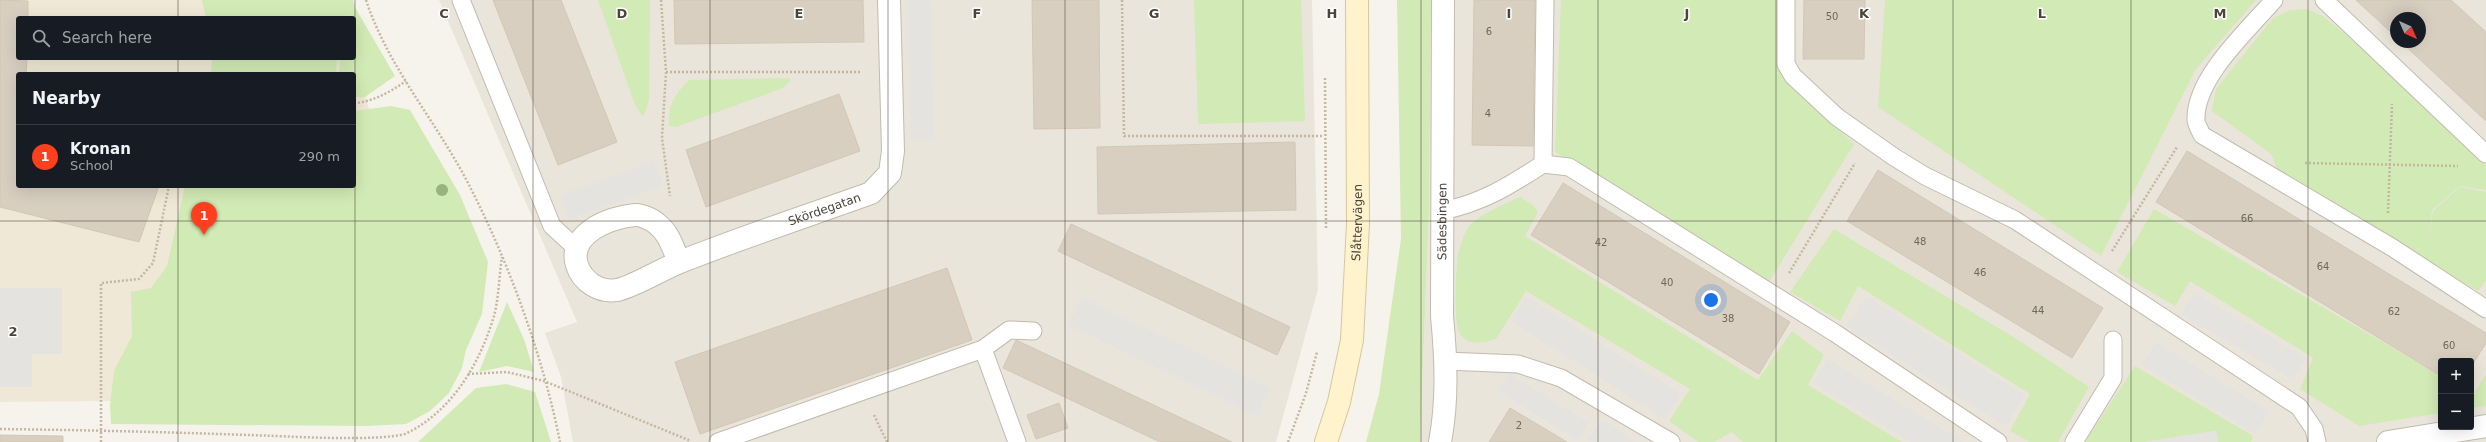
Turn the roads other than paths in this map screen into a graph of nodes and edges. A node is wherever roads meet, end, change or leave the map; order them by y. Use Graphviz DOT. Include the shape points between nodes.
graph roads {
  1 [pos="461,0"];
  2 [pos="889,0"];
  3 [pos="1357,0"];
  4 [pos="1443,0"];
  5 [pos="1545,0"];
  6 [pos="1786,0"];
  7 [pos="2274,0"];
  8 [pos="2324,0"];
  9 [pos="2486,154"];
  10 [pos="1543,164"];
  11 [pos="1442,211"];
  12 [pos="576,248"];
  13 [pos="680,262"];
  14 [pos="2486,309"];
  15 [pos="1033,331"];
  16 [pos="2113,340"];
  17 [pos="983,349"];
  18 [pos="1446,362"];
  19 [pos="2486,426"];
  20 [pos="718,442"];
  21 [pos="1017,442"];
  22 [pos="1326,442"];
  23 [pos="1440,442"];
  24 [pos="1671,442"];
  25 [pos="1998,442"];
  26 [pos="2074,442"];
  27 [pos="2318,442"];
  28 [pos="2388,442"];
  1 -- 12 [label="lane" via="552,226"];
  2 -- 13 [label="street, Skördegatan" via="893,151 890,173 871,193"];
  3 -- 22 [label="street, Slåttervägen" via="1358,224 1352,340 1339,402"];
  4 -- 11 [label="street, Sädesbingen"];
  5 -- 10 [label="lane"];
  6 -- 27 [label="lane" via="1786,64 1793,76 1810,93 1868,140 1925,176 2015,220 2299,407 2314,429"];
  7 -- 14 [label="lane" via="2207,78 2198,101 2195,120 2202,135 2393,248"];
  8 -- 9 [label="lane"];
  10 -- 11 [label="lane" via="1511,186 1469,206"];
  10 -- 25 [label="lane" via="1569,167 1772,294"];
  11 -- 18 [label="street, Sädesbingen" via="1442,316"];
  12 -- 13 [label="street, Skördegatan" via="576,264 593,287 617,290"];
  12 -- 13 [label="street" via="588,231 636,214 656,222 667,234"];
  15 -- 17 [label="lane" via="1009,330"];
  16 -- 26 [label="lane" via="2112,378"];
  17 -- 20 [label="lane"];
  17 -- 21 [label="lane"];
  18 -- 23 [label="street, Sädesbingen" via="1444,422"];
  18 -- 24 [label="lane" via="1518,364 1561,378"];
  19 -- 28 [label="street"];
}
